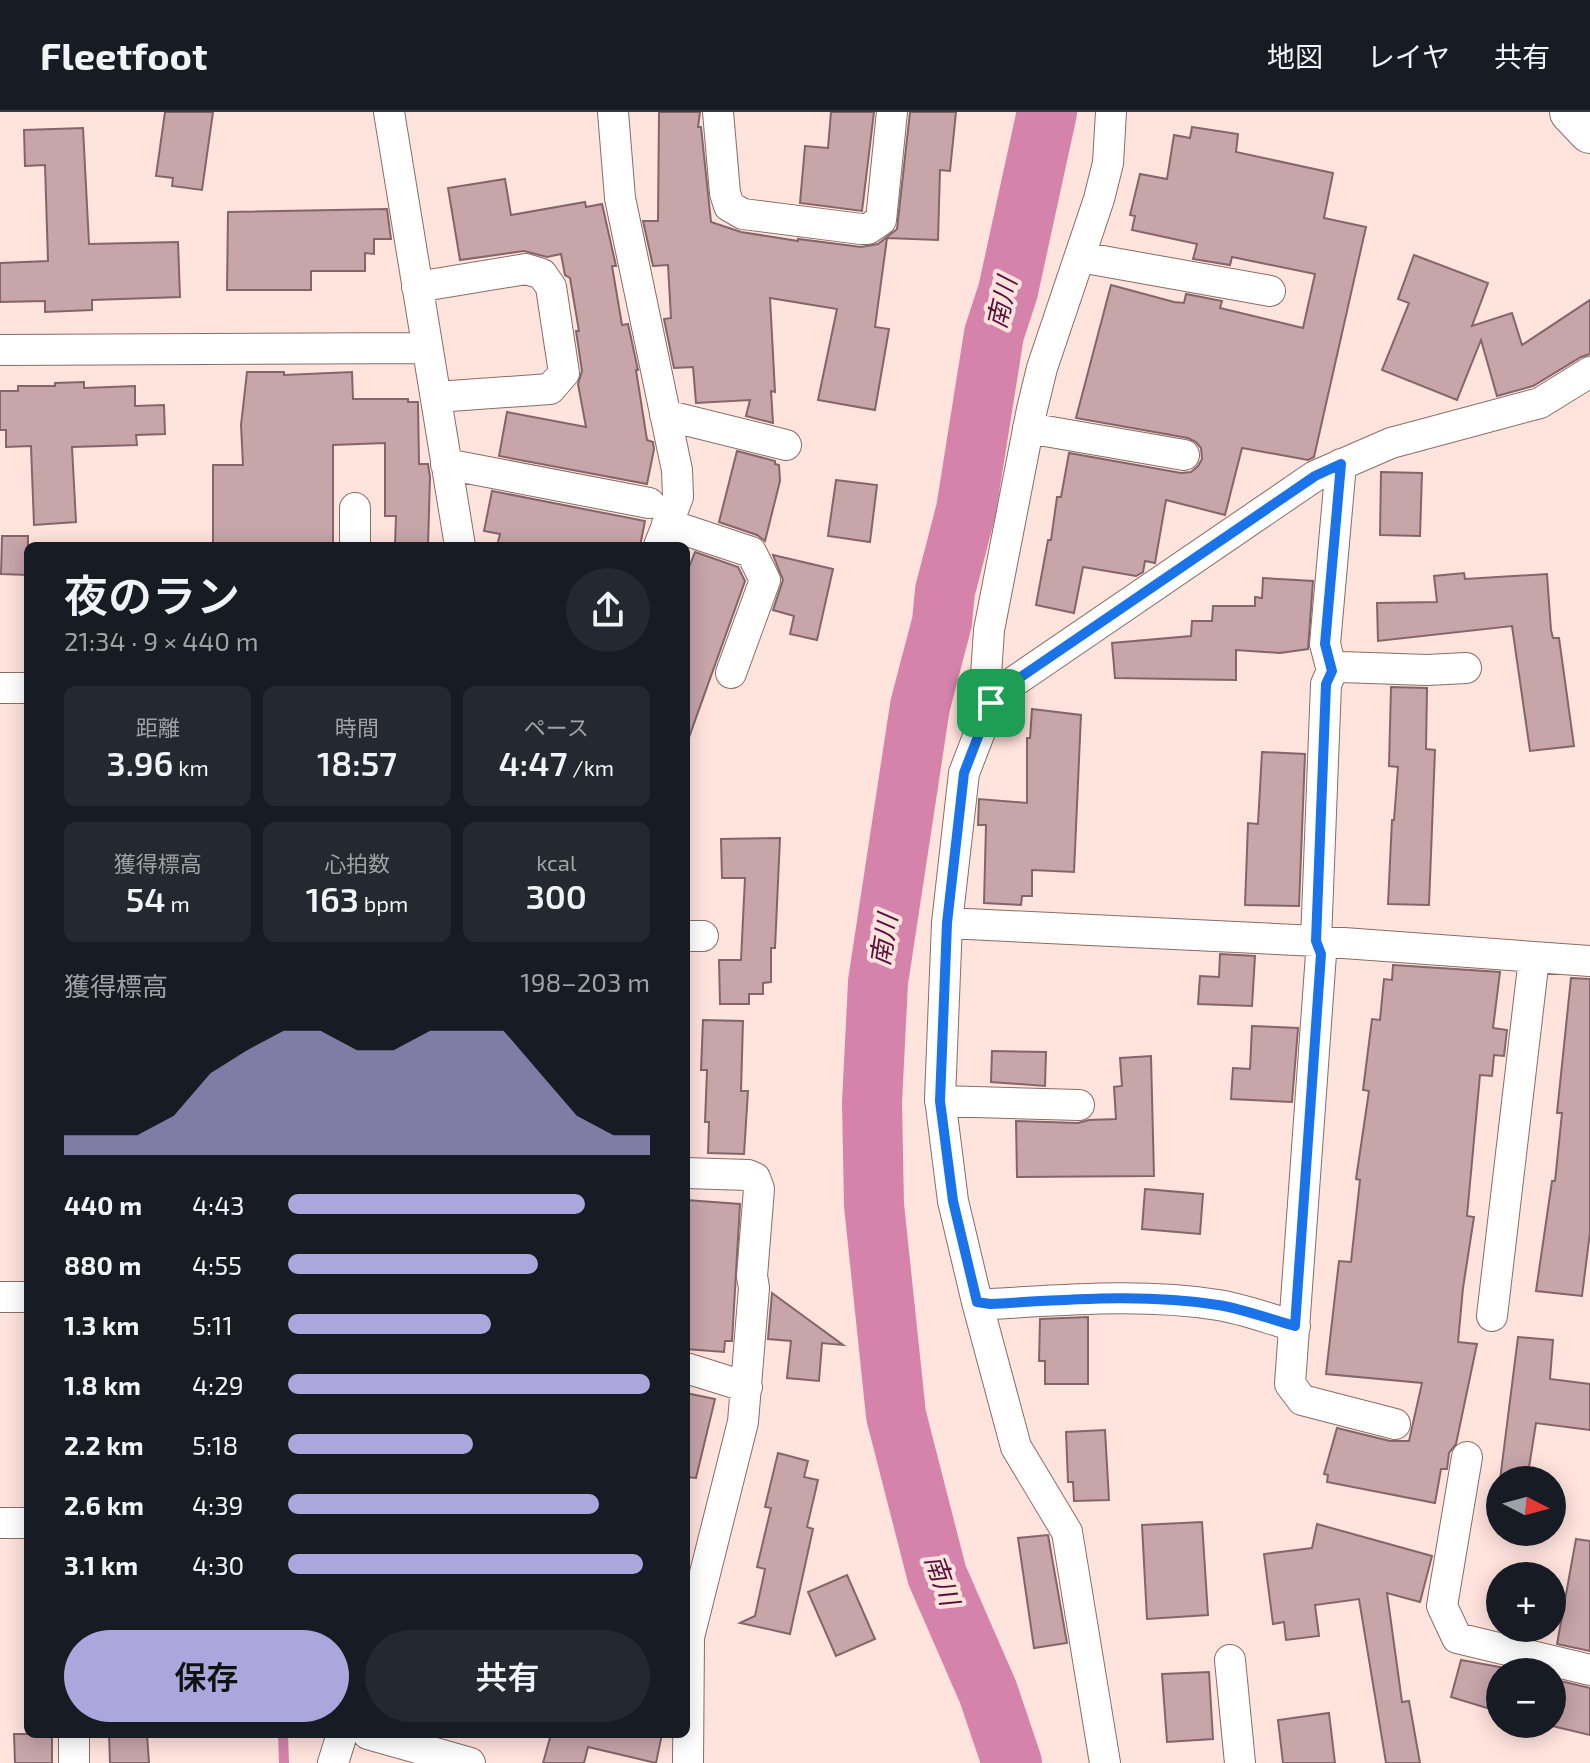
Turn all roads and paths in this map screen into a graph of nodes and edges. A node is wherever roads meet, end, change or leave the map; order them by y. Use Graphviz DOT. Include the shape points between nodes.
graph roads {
  1 [pos="389,112"];
  2 [pos="613,112"];
  3 [pos="718,112"];
  4 [pos="892,112"];
  5 [pos="1111,112"];
  6 [pos="1571,112"];
  7 [pos="1590,132"];
  8 [pos="1080,257"];
  9 [pos="417,287"];
  10 [pos="1270,291"];
  11 [pos="427,348"];
  12 [pos="0,350"];
  13 [pos="1590,372"];
  14 [pos="436,397"];
  15 [pos="665,415"];
  16 [pos="1028,428"];
  17 [pos="786,445"];
  18 [pos="1184,455"];
  19 [pos="446,464"];
  20 [pos="1341,464"];
  21 [pos="355,508"];
  22 [pos="659,524"];
  23 [pos="355,542"];
  24 [pos="459,542"];
  25 [pos="1466,668"];
  26 [pos="1332,671"];
  27 [pos="731,673"];
  28 [pos="0,688"];
  29 [pos="24,688"];
  30 [pos="991,703"];
  31 [pos="947,923"];
  32 [pos="1316,941"];
  33 [pos="1534,958"];
  34 [pos="1590,961"];
  35 [pos="940,1101"];
  36 [pos="1079,1105"];
  37 [pos="690,1173"];
  38 [pos="0,1297"];
  39 [pos="24,1297"];
  40 [pos="977,1302"];
  41 [pos="1492,1316"];
  42 [pos="1295,1326"];
  43 [pos="690,1369"];
  44 [pos="747,1387"];
  45 [pos="1395,1424"];
  46 [pos="1467,1457"];
  47 [pos="0,1523"];
  48 [pos="24,1523"];
  49 [pos="690,1633"];
  50 [pos="1230,1660"];
  51 [pos="1590,1670"];
  52 [pos="74,1738"];
  53 [pos="341,1738"];
  54 [pos="382,1738"];
  55 [pos="688,1738"];
  56 [pos="74,1763"];
  57 [pos="333,1763"];
  58 [pos="470,1763"];
  59 [pos="688,1763"];
  60 [pos="1105,1763"];
  61 [pos="1240,1763"];
  1 -- 9 [label="street"];
  2 -- 15 [label="street" via="620,198"];
  3 -- 4 [label="street" via="729,206 743,214 861,229 881,220"];
  5 -- 8 [label="street" via="1106,173"];
  6 -- 7 [label="main road"];
  8 -- 10 [label="street"];
  8 -- 16 [label="street" via="1042,368"];
  9 -- 11 [label="street"];
  9 -- 14 [label="street" via="526,269 542,274 551,287 564,373 550,389"];
  11 -- 12 [label="street"];
  11 -- 14 [label="street"];
  13 -- 20 [label="street" via="1540,403 1391,443"];
  14 -- 19 [label="street"];
  15 -- 17 [label="street"];
  15 -- 22 [label="street" via="678,497"];
  16 -- 18 [label="street"];
  16 -- 30 [label="street" via="989,630 986,675"];
  19 -- 22 [label="street"];
  19 -- 24 [label="street"];
  20 -- 26 [label="street" via="1325,644"];
  20 -- 30 [label="street" via="1315,476 1149,588"];
  21 -- 23 [label="street"];
  22 -- 27 [label="street" via="751,552 765,580"];
  25 -- 26 [label="street"];
  26 -- 32 [label="street" via="1326,684"];
  28 -- 29 [label="street"];
  30 -- 31 [label="street" via="964,773"];
  31 -- 32 [label="street"];
  31 -- 35 [label="street"];
  32 -- 33 [label="street"];
  32 -- 42 [label="street" via="1321,954"];
  33 -- 34 [label="street"];
  33 -- 41 [label="street"];
  35 -- 36 [label="street"];
  35 -- 40 [label="street" via="953,1201"];
  37 -- 44 [label="street" via="748,1175 758,1183"];
  38 -- 39 [label="street"];
  40 -- 42 [label="street" via="1164,1300 1225,1306"];
  40 -- 60 [label="street" via="1016,1447 1067,1532"];
  42 -- 45 [label="street" via="1290,1384 1302,1400"];
  43 -- 44 [label="street"];
  44 -- 49 [label="street" via="743,1422"];
  46 -- 51 [label="street" via="1442,1606 1457,1638"];
  47 -- 48 [label="street"];
  50 -- 61 [label="street"];
  52 -- 56 [label="street"];
  53 -- 57 [label="street"];
  54 -- 58 [label="street"];
  55 -- 59 [label="street"];
}
